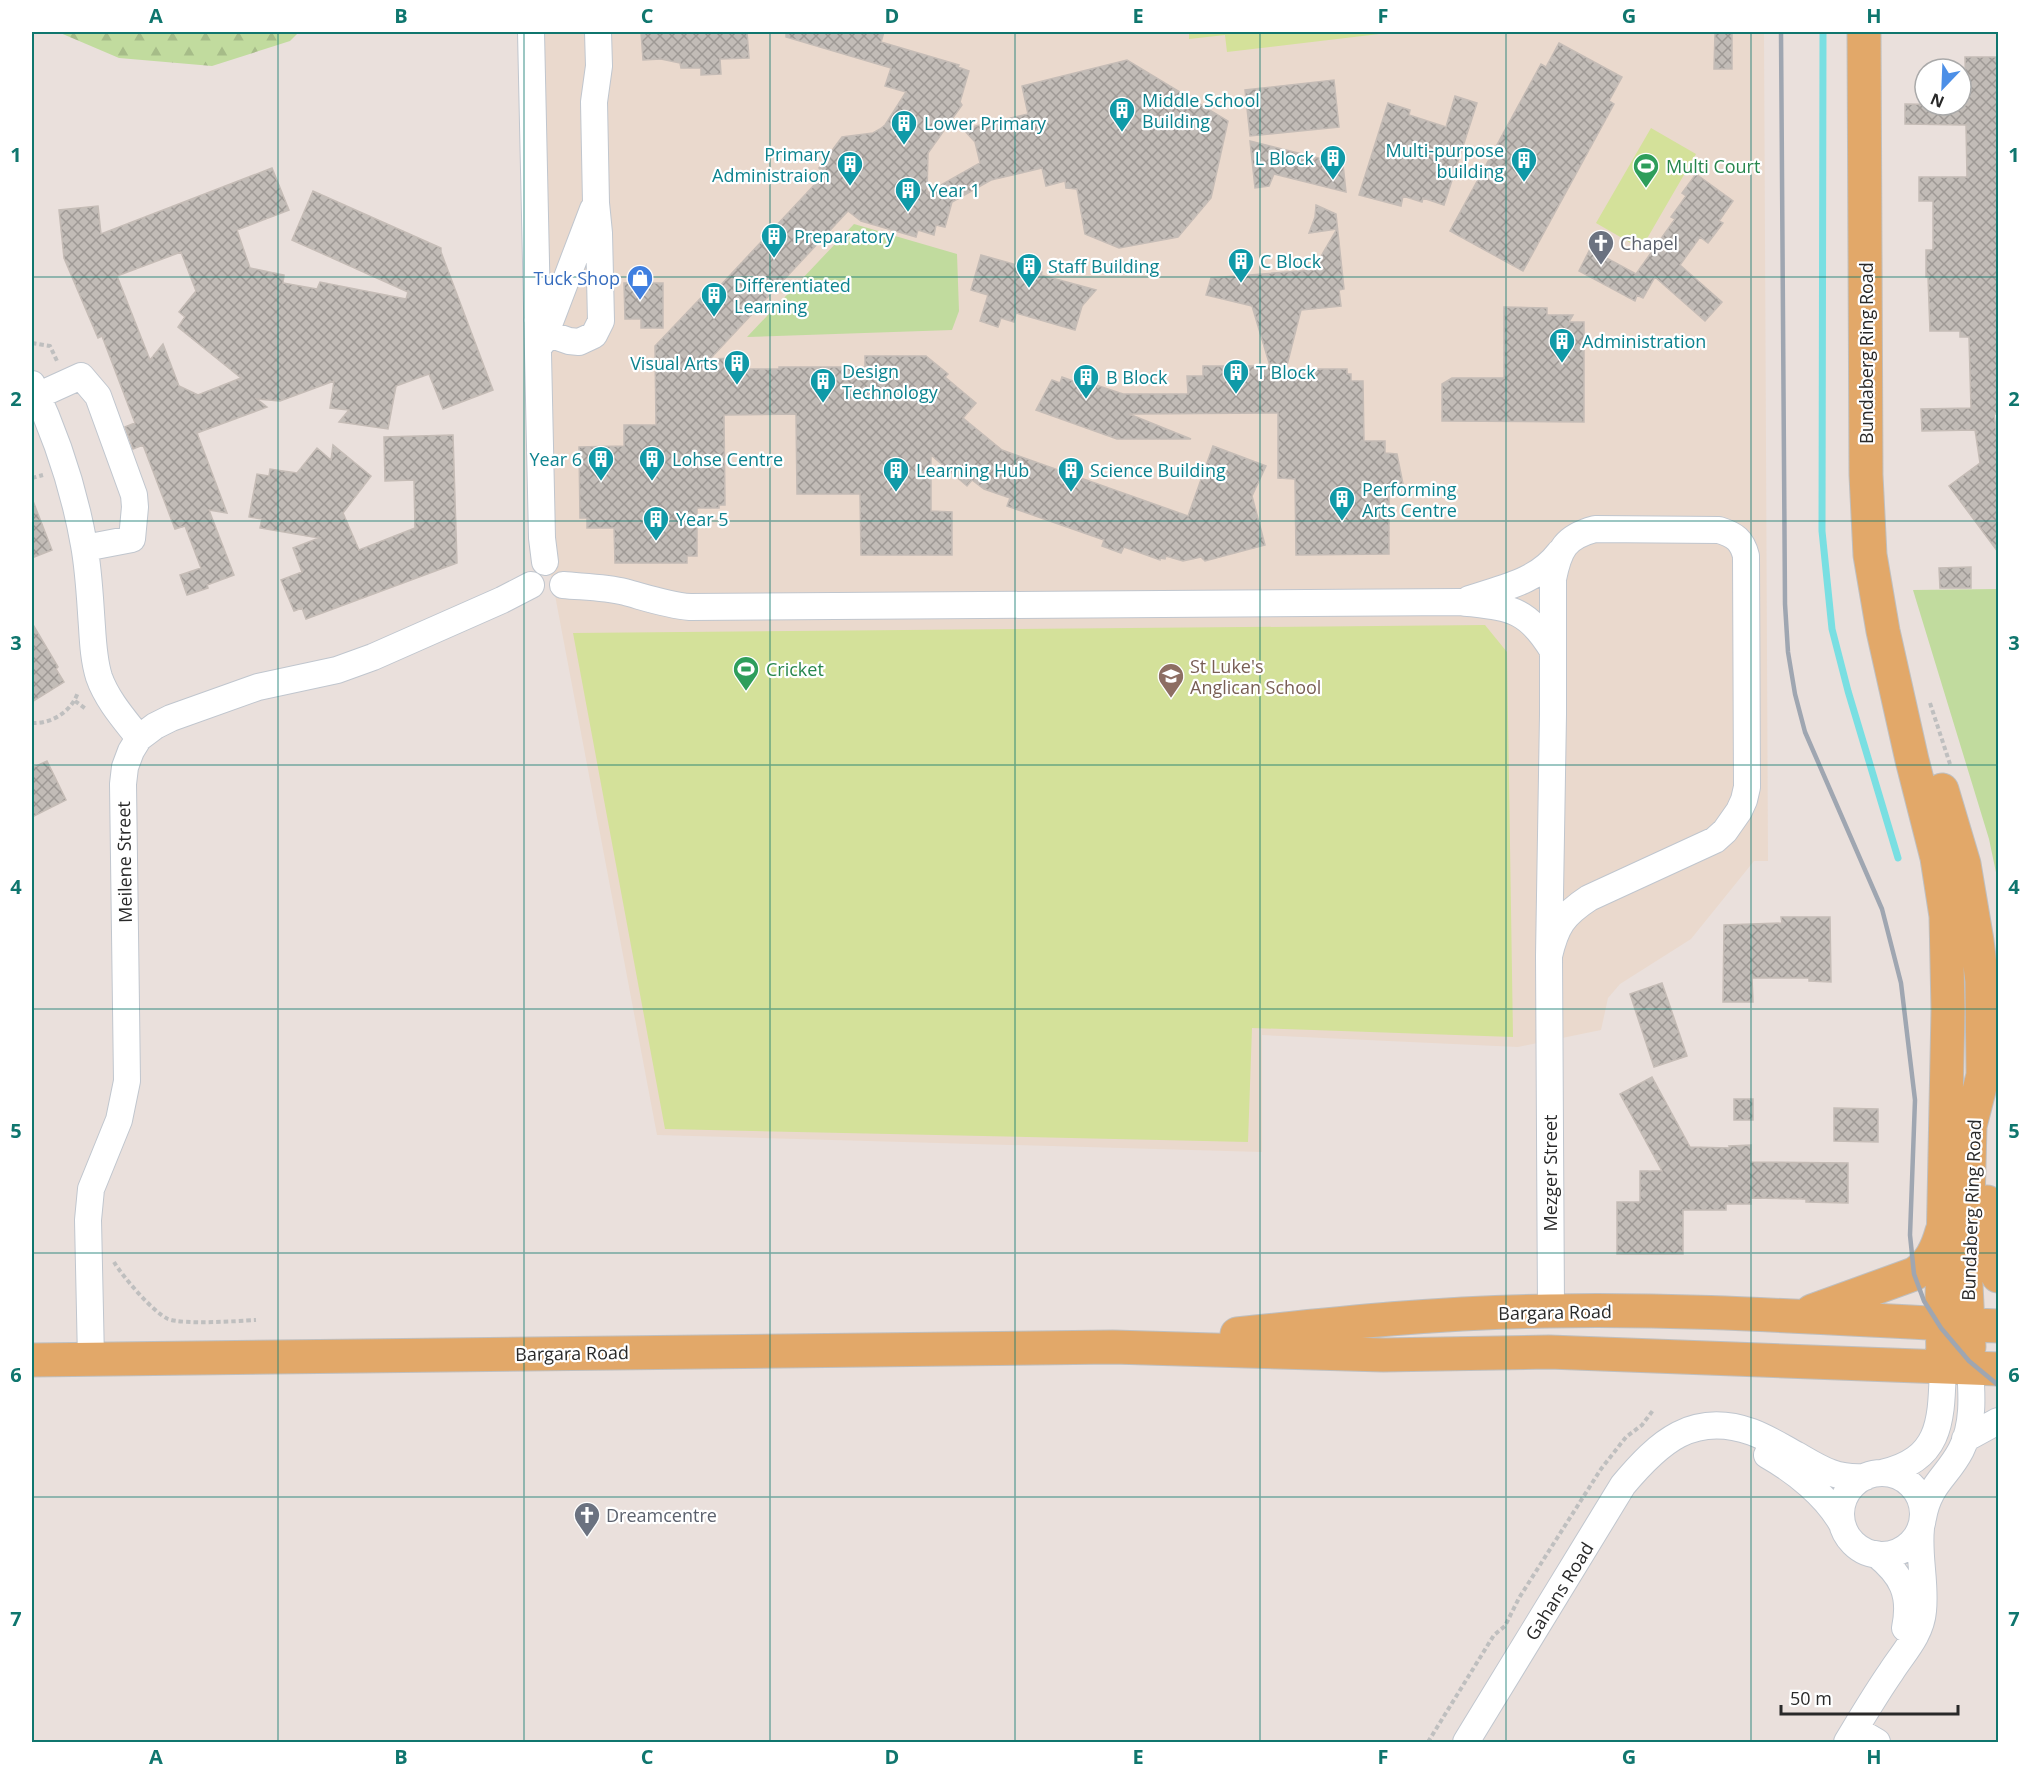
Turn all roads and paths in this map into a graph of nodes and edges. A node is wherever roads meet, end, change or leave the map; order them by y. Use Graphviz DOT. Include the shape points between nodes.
graph roads {
  1 [pos="531,32"];
  2 [pos="598,32"];
  3 [pos="1864,32"];
  4 [pos="596,203"];
  5 [pos="584,235"];
  6 [pos="535,238"];
  7 [pos="540,337"];
  8 [pos="32,344"];
  9 [pos="60,368"];
  10 [pos="34,390"];
  11 [pos="85,548"];
  12 [pos="1560,552"];
  13 [pos="545,562"];
  14 [pos="531,585"];
  15 [pos="563,585"];
  16 [pos="1460,602"];
  17 [pos="1553,651"];
  18 [pos="1894,672"];
  19 [pos="79,685"];
  20 [pos="1928,696"];
  21 [pos="32,723"];
  22 [pos="140,738"];
  23 [pos="1953,772"];
  24 [pos="1549,956"];
  25 [pos="1983,1075"];
  26 [pos="1944,1224"];
  27 [pos="112,1256"];
  28 [pos="1998,1276"];
  29 [pos="1551,1310"];
  30 [pos="1799,1316"];
  31 [pos="256,1320"];
  32 [pos="1970,1324"];
  33 [pos="1113,1347"];
  34 [pos="1549,1352"];
  35 [pos="91,1359"];
  36 [pos="32,1360"];
  37 [pos="1970,1368"];
  38 [pos="1654,1409"];
  39 [pos="1998,1421"];
  40 [pos="1965,1439"];
  41 [pos="1661,1447"];
  42 [pos="1874,1475"];
  43 [pos="1922,1523"];
  44 [pos="1842,1524"];
  45 [pos="1875,1554"];
  46 [pos="1891,1671"];
  47 [pos="1851,1736"];
  48 [pos="1428,1743"];
  49 [pos="1466,1743"];
  50 [pos="1876,1743"];
  1 -- 6 [label="street"];
  2 -- 4 [label="street" via="594,102"];
  3 -- 18 [label="main road, Bundaberg Ring Road" via="1867,516 1877,596"];
  4 -- 5 [label="street"];
  4 -- 7 [label="street" via="599,328 579,342"];
  5 -- 6 [label="street" via="572,249 559,253 540,248"];
  5 -- 7 [label="street"];
  6 -- 7 [label="street"];
  7 -- 13 [label="street"];
  8 -- 9 [label="path" via="50,346"];
  10 -- 11 [label="street" via="66,468"];
  10 -- 11 [label="street" via="81,376 98,396 134,495 132,539"];
  11 -- 22 [label="street" via="100,680 117,711"];
  12 -- 16 [label="street" via="1540,573 1500,591"];
  12 -- 17 [label="street, Mezger Street" via="1553,579"];
  12 -- 24 [label="street" via="1572,538 1595,529 1719,530 1740,541 1746,556 1747,787 1739,811 1715,840 1575,908 1558,927"];
  13 -- 14 [label="street" via="532,570"];
  13 -- 15 [label="street" via="561,568"];
  14 -- 15 [label="street" via="544,596 556,594"];
  14 -- 22 [label="street" via="373,657 223,699 171,718"];
  15 -- 16 [label="street" via="625,592 670,606 690,607"];
  16 -- 17 [label="street" via="1512,609 1537,627"];
  17 -- 24 [label="street, Mezger Street"];
  18 -- 25 [label="main road, Bundaberg Ring Road" via="1931,754 1964,864 1982,981"];
  18 -- 26 [label="main road, Bundaberg Ring Road" via="1937,858 1946,916"];
  19 -- 21 [label="path" via="75,701 58,717"];
  20 -- 23 [label="path"];
  22 -- 35 [label="street, Meilene Street" via="125,767 123,784 127,1081 119,1120 92,1189 88,1220"];
  24 -- 29 [label="street, Mezger Street"];
  25 -- 28 [label="main road" via="1990,1111 1987,1230"];
  25 -- 32 [label="main road, Bundaberg Ring Road" via="1970,1126 1966,1284"];
  26 -- 30 [label="main road" via="1934,1254 1921,1270"];
  26 -- 32 [label="main road, Bundaberg Ring Road"];
  27 -- 31 [label="path" via="154,1310 168,1319"];
  29 -- 30 [label="main road, Bargara Road"];
  29 -- 33 [label="main road, Bargara Road" via="1393,1317"];
  29 -- 34 [label="main road"];
  30 -- 32 [label="main road, Bargara Road"];
  32 -- 37 [label="main road, Bundaberg Ring Road"];
  33 -- 34 [label="main road, Bargara Road" via="1383,1355"];
  33 -- 35 [label="main road, Bargara Road"];
  34 -- 37 [label="main road, Bargara Road"];
  35 -- 36 [label="main road, Bargara Road"];
  37 -- 40 [label="street" via="1971,1407"];
  37 -- 42 [label="street, Gahans Road" via="1926,1450 1897,1469"];
  38 -- 48 [label="path" via="1601,1469"];
  39 -- 40 [label="street"];
  40 -- 43 [label="street" via="1931,1491"];
  41 -- 42 [label="street, Gahans Road" via="1693,1427 1734,1427 1753,1432 1833,1474 1853,1478"];
  41 -- 44 [label="street, Gahans Road" via="1678,1439 1709,1436 1750,1447 1800,1478 1834,1510"];
  41 -- 49 [label="street, Gahans Road" via="1623,1485"];
  42 -- 43 [label="street, Gahans Road" via="1892,1474 1909,1483 1921,1499"];
  42 -- 44 [label="street, Gahans Road" via="1850,1488 1842,1505"];
  43 -- 45 [label="street" via="1908,1546 1887,1555"];
  43 -- 46 [label="street" via="1922,1622"];
  44 -- 45 [label="street, Gahans Road" via="1854,1544"];
  45 -- 46 [label="street, Gahans Road" via="1901,1580 1906,1600 1904,1635"];
  46 -- 47 [label="street"];
  47 -- 50 [label="street"];
}
